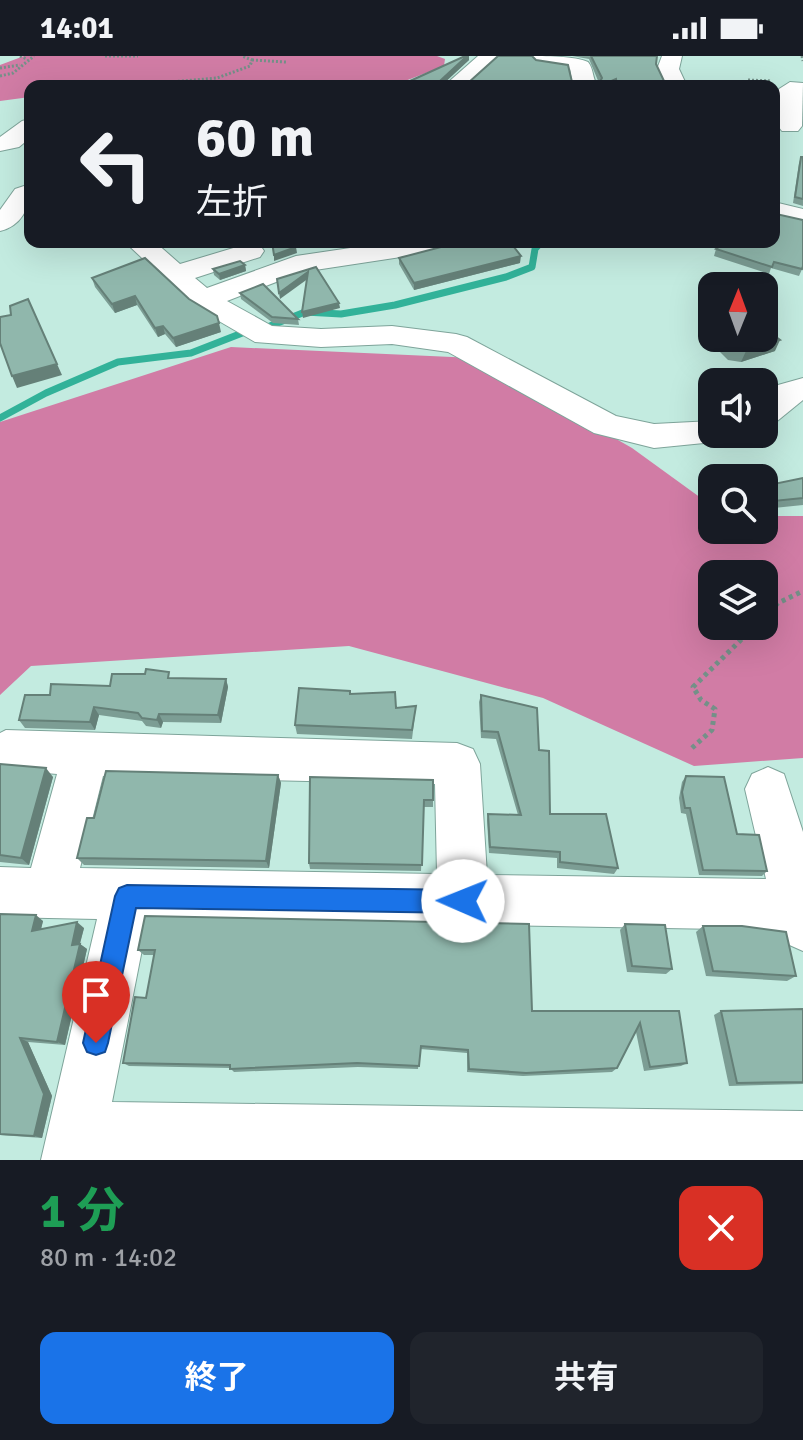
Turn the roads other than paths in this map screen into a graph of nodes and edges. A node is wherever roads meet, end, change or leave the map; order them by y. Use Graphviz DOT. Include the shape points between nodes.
graph roads {
  1 [pos="538,56"];
  2 [pos="672,56"];
  3 [pos="481,65"];
  4 [pos="462,80"];
  5 [pos="582,80"];
  6 [pos="673,80"];
  7 [pos="794,87"];
  8 [pos="789,127"];
  9 [pos="24,131"];
  10 [pos="0,144"];
  11 [pos="24,194"];
  12 [pos="7,236"];
  13 [pos="146,248"];
  14 [pos="406,248"];
  15 [pos="250,251"];
  16 [pos="176,275"];
  17 [pos="203,300"];
  18 [pos="803,389"];
  19 [pos="778,402"];
  20 [pos="698,434"];
  21 [pos="6,751"];
  22 [pos="85,755"];
  23 [pos="768,789"];
  24 [pos="50,891"];
  25 [pos="0,892"];
  26 [pos="127,896"];
  27 [pos="463,901"];
  28 [pos="801,911"];
  29 [pos="803,1140"];
  30 [pos="74,1145"];
  1 -- 5 [label="street" via="550,62 573,61 580,66"];
  2 -- 6 [label="street" via="668,69"];
  3 -- 4 [label="street"];
  7 -- 8 [label="street"];
  9 -- 10 [label="street"];
  11 -- 12 [label="street" via="9,216"];
  13 -- 16 [label="street"];
  14 -- 17 [label="street" via="296,264"];
  15 -- 16 [label="street"];
  16 -- 17 [label="street"];
  17 -- 20 [label="street" via="266,335 392,335 456,344 606,425 654,436"];
  18 -- 19 [label="street"];
  21 -- 22 [label="street"];
  22 -- 24 [label="street"];
  22 -- 27 [label="street" via="457,764"];
  23 -- 28 [label="street"];
  24 -- 25 [label="street"];
  24 -- 26 [label="street"];
  26 -- 27 [label="street"];
  26 -- 30 [label="street"];
  27 -- 28 [label="street"];
  29 -- 30 [label="street"];
}
